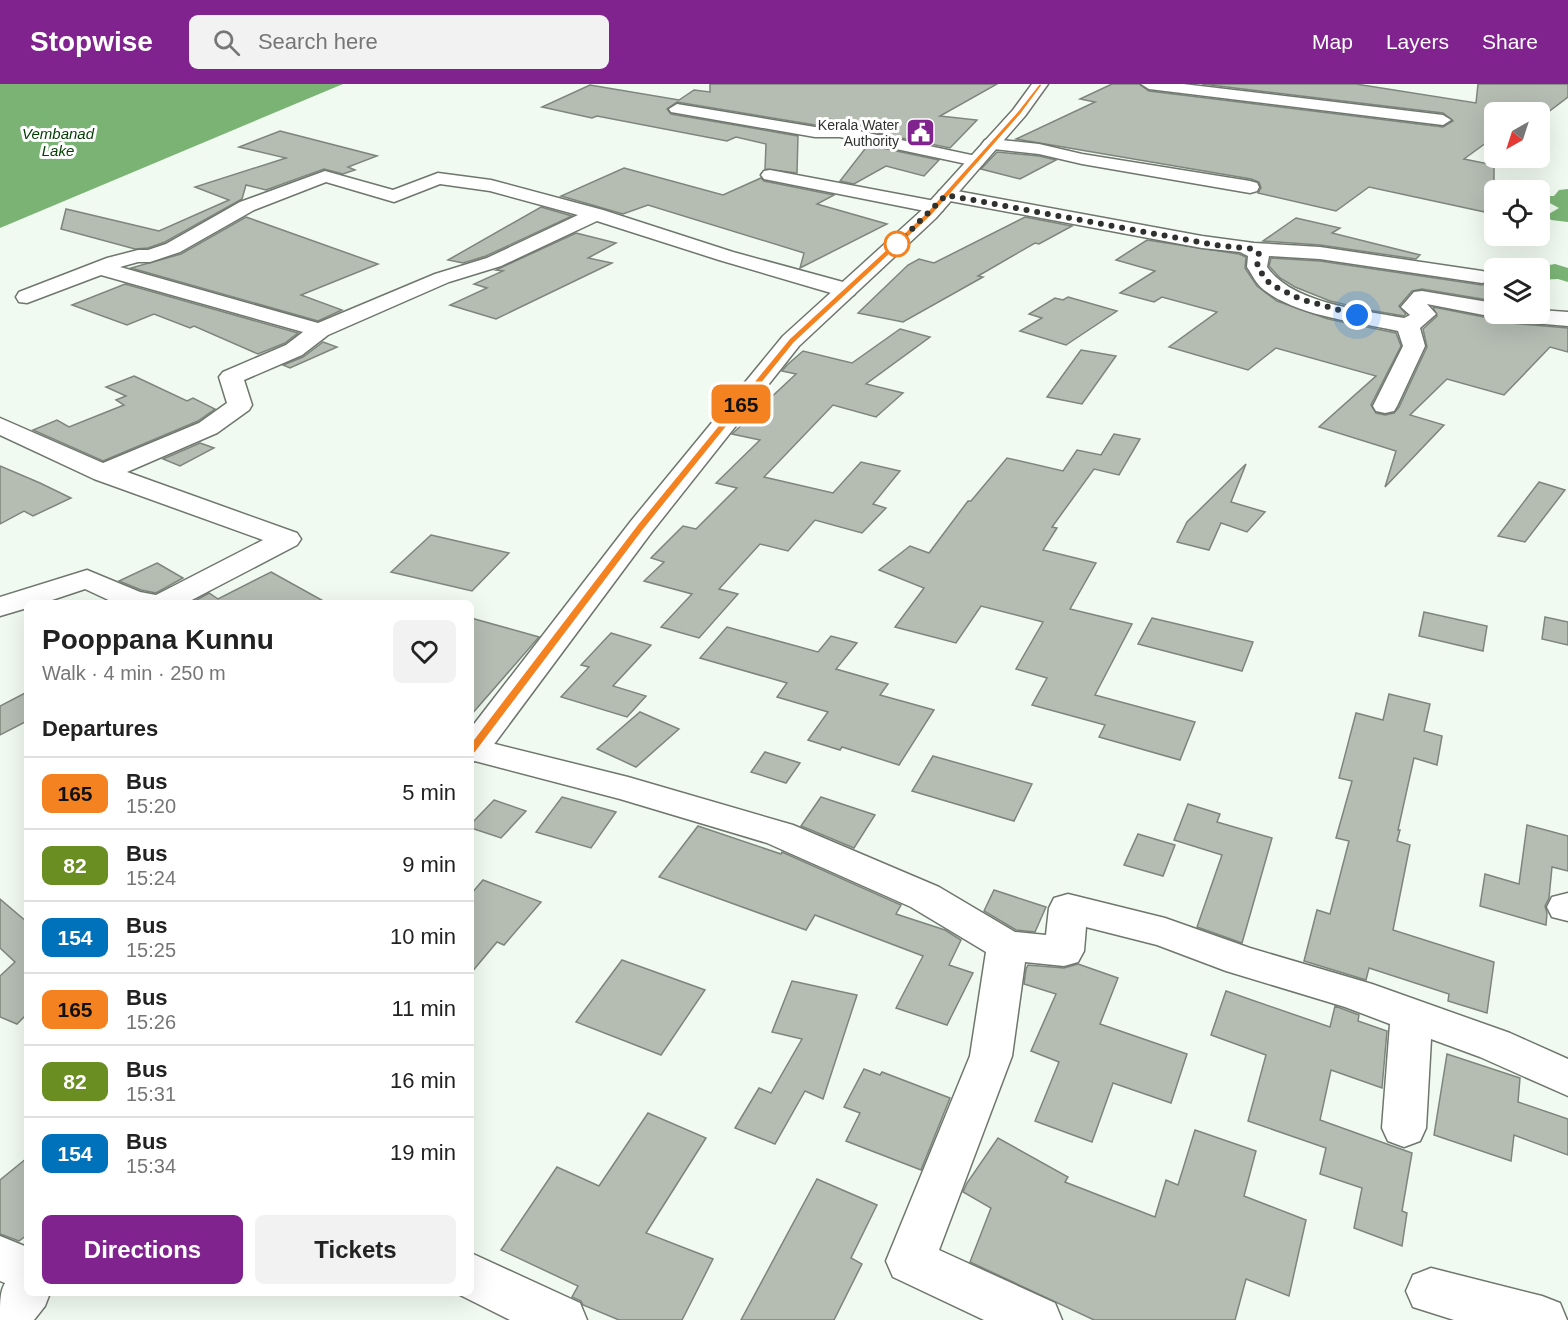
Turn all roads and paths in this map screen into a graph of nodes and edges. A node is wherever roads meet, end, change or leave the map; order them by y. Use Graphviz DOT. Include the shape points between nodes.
graph roads {
  1 [pos="1041,84"];
  2 [pos="1149,84"];
  3 [pos="677,109"];
  4 [pos="1443,120"];
  5 [pos="983,153"];
  6 [pos="770,175"];
  7 [pos="1250,187"];
  8 [pos="940,201"];
  9 [pos="596,214"];
  10 [pos="1254,249"];
  11 [pos="100,268"];
  12 [pos="1482,277"];
  13 [pos="846,291"];
  14 [pos="27,297"];
  15 [pos="1484,308"];
  16 [pos="1550,317"];
  17 [pos="1568,319"];
  18 [pos="1408,326"];
  19 [pos="320,330"];
  20 [pos="1385,406"];
  21 [pos="0,426"];
  22 [pos="103,473"];
  23 [pos="133,600"];
  24 [pos="169,600"];
  25 [pos="0,607"];
  26 [pos="474,747"];
  27 [pos="474,750"];
  28 [pos="1007,946"];
  29 [pos="1411,1016"];
  30 [pos="1568,1078"];
  31 [pos="1404,1128"];
  32 [pos="0,1258"];
  33 [pos="24,1269"];
  34 [pos="474,1277"];
  35 [pos="1431,1291"];
  36 [pos="24,1294"];
  37 [pos="3,1320"];
  38 [pos="562,1320"];
  39 [pos="1037,1320"];
  40 [pos="1542,1320"];
  1 -- 5 [label="street"];
  2 -- 4 [label="street"];
  3 -- 5 [label="street" via="815,132 840,132 944,156"];
  5 -- 7 [label="street" via="1039,149"];
  5 -- 8 [label="street"];
  6 -- 8 [label="street"];
  8 -- 10 [label="street"];
  8 -- 13 [label="street"];
  9 -- 11 [label="street" via="491,186 438,178 394,196 324,176 247,206 173,248"];
  9 -- 13 [label="street"];
  9 -- 19 [label="street" via="494,262 441,278"];
  10 -- 12 [label="street" via="1320,253"];
  10 -- 18 [label="street" via="1259,254 1257,267 1270,284 1300,299 1339,311"];
  11 -- 14 [label="street"];
  11 -- 19 [label="street"];
  13 -- 26 [label="street" via="791,341 641,527"];
  15 -- 18 [label="street" via="1422,297 1412,308 1425,314"];
  16 -- 17 [label="street"];
  18 -- 20 [label="street" via="1414,346"];
  19 -- 22 [label="street" via="294,350 231,377 240,405 208,428"];
  21 -- 22 [label="street"];
  22 -- 24 [label="street" via="287,539"];
  23 -- 25 [label="street" via="87,579"];
  27 -- 28 [label="street" via="628,789 780,834 925,897"];
  28 -- 29 [label="street" via="1064,951 1068,908 1165,933"];
  28 -- 39 [label="street" via="991,1056 910,1261"];
  29 -- 30 [label="street" via="1495,1045"];
  29 -- 31 [label="street"];
  32 -- 33 [label="street"];
  34 -- 38 [label="street"];
  35 -- 40 [label="street"];
  36 -- 37 [label="street"];
}
